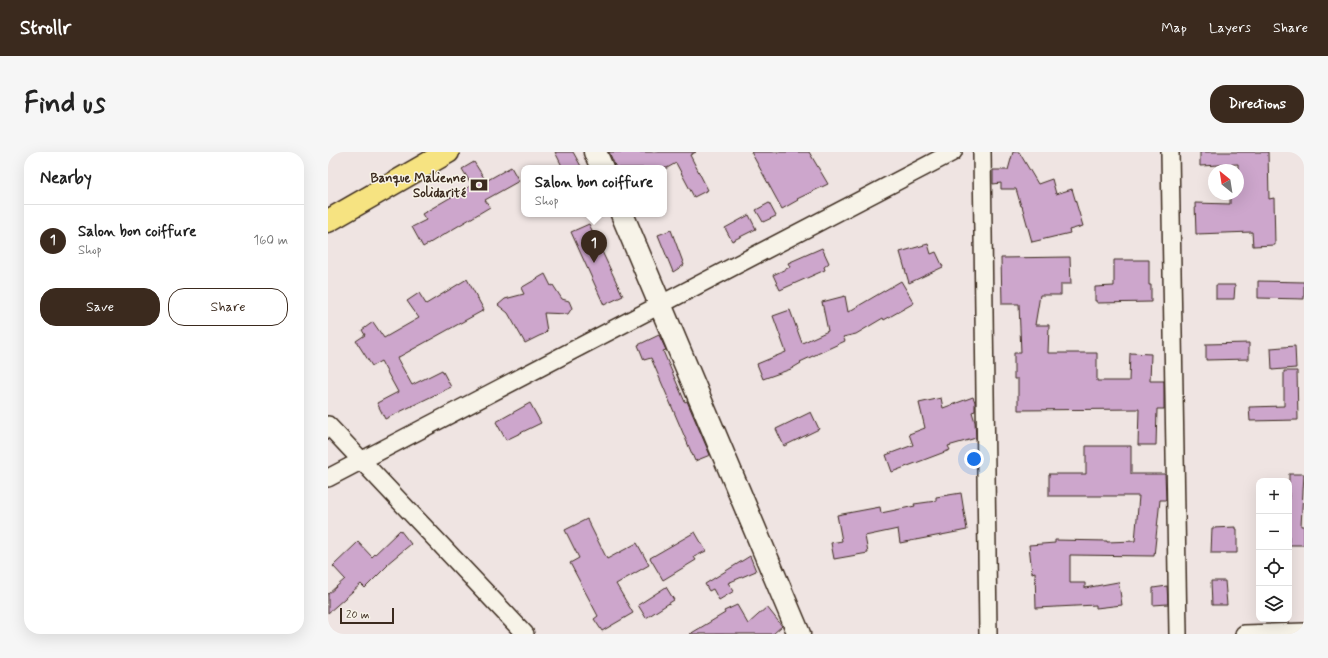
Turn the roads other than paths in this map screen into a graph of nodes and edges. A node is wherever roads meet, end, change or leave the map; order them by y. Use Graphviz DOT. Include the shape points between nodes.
graph roads {
  1 [pos="448,152"];
  2 [pos="595,152"];
  3 [pos="953,152"];
  4 [pos="982,152"];
  5 [pos="1170,152"];
  6 [pos="601,165"];
  7 [pos="623,217"];
  8 [pos="328,221"];
  9 [pos="661,304"];
  10 [pos="328,425"];
  11 [pos="361,461"];
  12 [pos="328,478"];
  13 [pos="1304,632"];
  14 [pos="525,634"];
  15 [pos="799,634"];
  16 [pos="988,634"];
  17 [pos="1178,634"];
  18 [pos="1244,634"];
  1 -- 8 [label="main road"];
  2 -- 6 [label="main road"];
  3 -- 9 [label="street"];
  4 -- 16 [label="street"];
  5 -- 17 [label="street"];
  7 -- 9 [label="main road"];
  9 -- 11 [label="street"];
  9 -- 15 [label="main road"];
  10 -- 11 [label="street"];
  11 -- 12 [label="street"];
  11 -- 14 [label="street"];
  13 -- 18 [label="street"];
}
